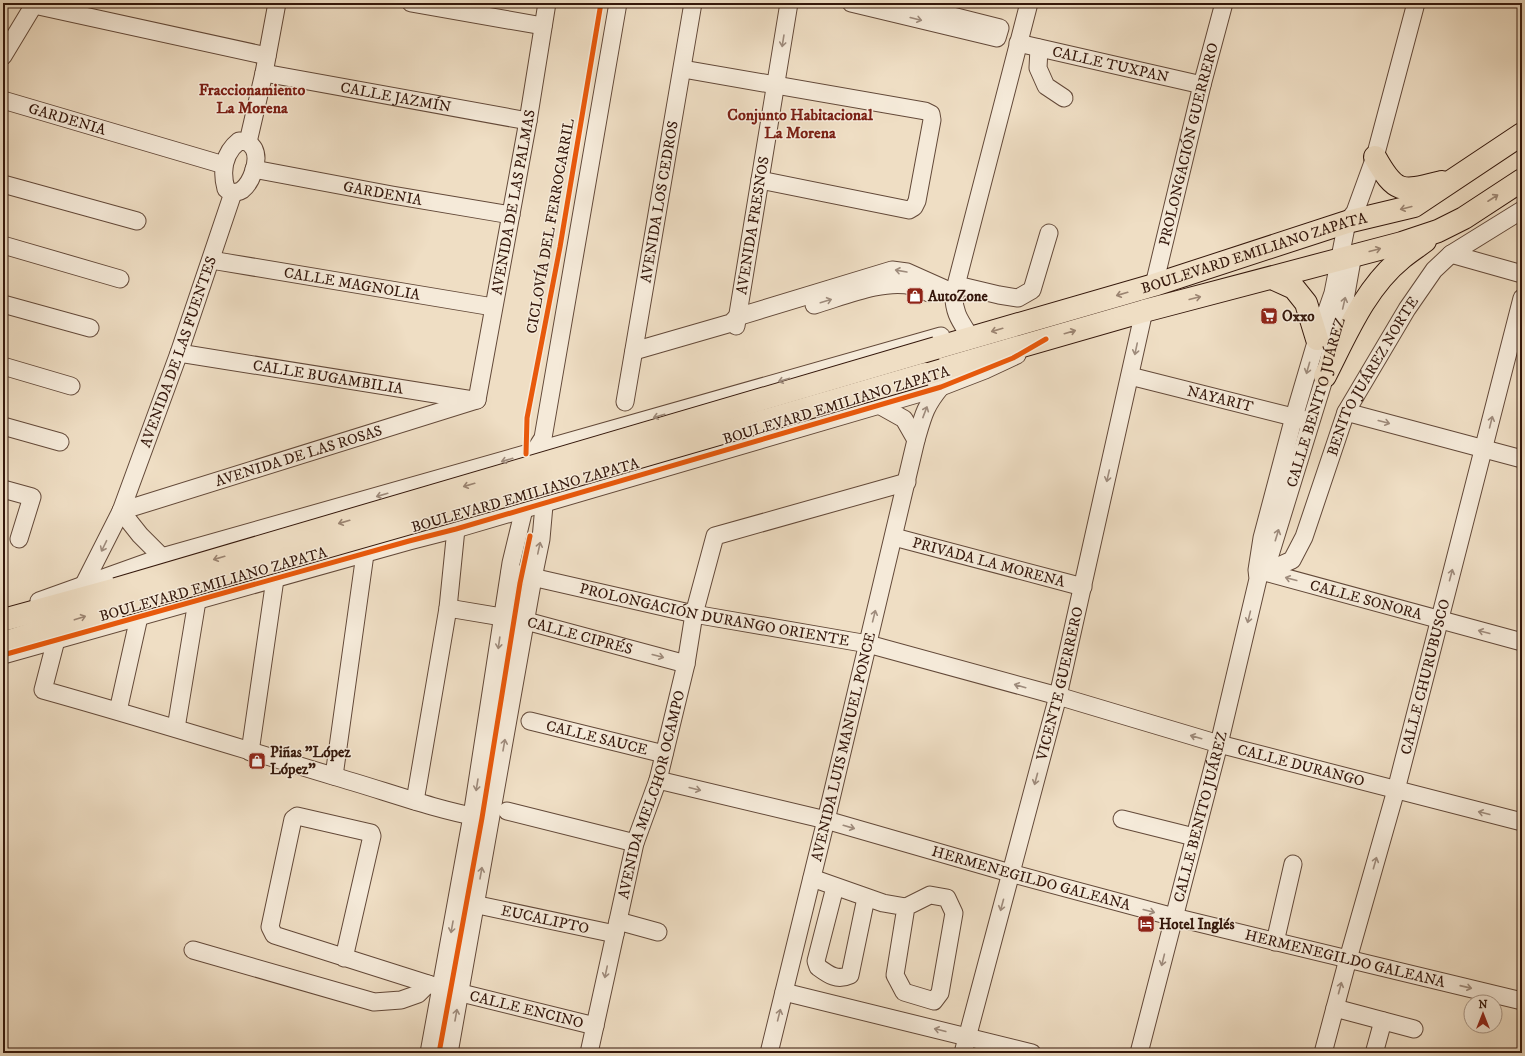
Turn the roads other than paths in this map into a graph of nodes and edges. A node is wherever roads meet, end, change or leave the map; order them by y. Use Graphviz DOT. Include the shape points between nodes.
graph roads {
  1 [pos="277,3"];
  2 [pos="411,3"];
  3 [pos="547,3"];
  4 [pos="618,3"];
  5 [pos="693,3"];
  6 [pos="789,3"];
  7 [pos="801,3"];
  8 [pos="850,3"];
  9 [pos="901,3"];
  10 [pos="1029,3"];
  11 [pos="1224,3"];
  12 [pos="1416,3"];
  13 [pos="35,4"];
  14 [pos="543,26"];
  15 [pos="1018,43"];
  16 [pos="1039,48"];
  17 [pos="3,56"];
  18 [pos="265,64"];
  19 [pos="683,70"];
  20 [pos="1202,85"];
  21 [pos="781,86"];
  22 [pos="1064,98"];
  23 [pos="3,100"];
  24 [pos="528,120"];
  25 [pos="1522,134"];
  26 [pos="248,142"];
  27 [pos="1375,158"];
  28 [pos="224,165"];
  29 [pos="254,169"];
  30 [pos="1453,180"];
  31 [pos="1522,180"];
  32 [pos="765,181"];
  33 [pos="3,184"];
  34 [pos="233,193"];
  35 [pos="1522,210"];
  36 [pos="511,215"];
  37 [pos="1354,218"];
  38 [pos="137,221"];
  39 [pos="1438,230"];
  40 [pos="1049,233"];
  41 [pos="3,245"];
  42 [pos="1451,254"];
  43 [pos="1347,258"];
  44 [pos="211,260"];
  45 [pos="1522,274"];
  46 [pos="1272,278"];
  47 [pos="120,279"];
  48 [pos="1154,285"];
  49 [pos="955,294"];
  50 [pos="1018,298"];
  51 [pos="1522,298"];
  52 [pos="3,304"];
  53 [pos="494,307"];
  54 [pos="1144,311"];
  55 [pos="740,322"];
  56 [pos="1024,322"];
  57 [pos="90,328"];
  58 [pos="971,338"];
  59 [pos="1317,339"];
  60 [pos="179,352"];
  61 [pos="634,352"];
  62 [pos="3,366"];
  63 [pos="1130,376"];
  64 [pos="1325,376"];
  65 [pos="933,380"];
  66 [pos="71,386"];
  67 [pos="477,400"];
  68 [pos="625,402"];
  69 [pos="880,405"];
  70 [pos="1346,412"];
  71 [pos="1294,417"];
  72 [pos="1311,422"];
  73 [pos="3,426"];
  74 [pos="916,440"];
  75 [pos="60,442"];
  76 [pos="542,446"];
  77 [pos="1484,449"];
  78 [pos="1522,458"];
  79 [pos="907,482"];
  80 [pos="3,489"];
  81 [pos="544,504"];
  82 [pos="524,509"];
  83 [pos="121,511"];
  84 [pos="456,529"];
  85 [pos="894,537"];
  86 [pos="19,539"];
  87 [pos="364,554"];
  88 [pos="162,557"];
  89 [pos="510,572"];
  90 [pos="1260,574"];
  91 [pos="533,578"];
  92 [pos="276,579"];
  93 [pos="84,584"];
  94 [pos="1083,587"];
  95 [pos="117,597"];
  96 [pos="197,601"];
  97 [pos="448,608"];
  98 [pos="694,614"];
  99 [pos="3,615"];
  100 [pos="139,617"];
  101 [pos="503,618"];
  102 [pos="3,620"];
  103 [pos="1439,620"];
  104 [pos="526,621"];
  105 [pos="56,640"];
  106 [pos="1522,642"];
  107 [pos="3,643"];
  108 [pos="868,644"];
  109 [pos="3,655"];
  110 [pos="686,664"];
  111 [pos="1058,696"];
  112 [pos="118,711"];
  113 [pos="530,721"];
  114 [pos="176,728"];
  115 [pos="1219,744"];
  116 [pos="250,752"];
  117 [pos="664,754"];
  118 [pos="334,776"];
  119 [pos="658,780"];
  120 [pos="1396,790"];
  121 [pos="415,801"];
  122 [pos="507,811"];
  123 [pos="472,816"];
  124 [pos="1122,819"];
  125 [pos="491,820"];
  126 [pos="826,820"];
  127 [pos="1522,822"];
  128 [pos="1194,838"];
  129 [pos="635,842"];
  130 [pos="1293,864"];
  131 [pos="1010,873"];
  132 [pos="812,878"];
  133 [pos="835,887"];
  134 [pos="866,898"];
  135 [pos="457,900"];
  136 [pos="476,904"];
  137 [pos="906,907"];
  138 [pos="1174,917"];
  139 [pos="616,928"];
  140 [pos="658,932"];
  141 [pos="1275,942"];
  142 [pos="193,950"];
  143 [pos="344,958"];
  144 [pos="1348,959"];
  145 [pos="434,986"];
  146 [pos="459,992"];
  147 [pos="784,992"];
  148 [pos="1522,1001"];
  149 [pos="1335,1008"];
  150 [pos="1383,1021"];
  151 [pos="595,1026"];
  152 [pos="1414,1029"];
  153 [pos="965,1045"];
  154 [pos="1375,1050"];
  155 [pos="429,1053"];
  156 [pos="449,1053"];
  157 [pos="589,1053"];
  158 [pos="769,1053"];
  159 [pos="1032,1053"];
  160 [pos="1139,1053"];
  161 [pos="1323,1053"];
  1 -- 18 [label="street"];
  2 -- 14 [label="street"];
  3 -- 14 [label="street, AVENIDA DE LAS PALMAS"];
  4 -- 76 [label="street"];
  5 -- 19 [label="street, AVENIDA LOS CEDROS"];
  6 -- 21 [label="street, AVENIDA FRESNOS, one-way"];
  7 -- 21 [label="street, AVENIDA FRESNOS"];
  8 -- 9 [label="street, one-way" via="997,38 1000,28"];
  10 -- 15 [label="street"];
  11 -- 20 [label="street, PROLONGACIÓN GUERRERO"];
  12 -- 27 [label="street, CALLE BENITO JUÁREZ"];
  13 -- 17 [label="street"];
  13 -- 18 [label="street, CALLE JAZMÍN"];
  14 -- 24 [label="street, AVENIDA DE LAS PALMAS"];
  15 -- 16 [label="street, CALLE TUXPAN"];
  15 -- 49 [label="street"];
  16 -- 20 [label="street, CALLE TUXPAN"];
  16 -- 22 [label="street" via="1038,68 1046,86"];
  18 -- 24 [label="street, CALLE JAZMÍN"];
  18 -- 26 [label="street"];
  19 -- 21 [label="street"];
  19 -- 61 [label="street, AVENIDA LOS CEDROS"];
  20 -- 48 [label="street, PROLONGACIÓN GUERRERO"];
  21 -- 32 [label="street, AVENIDA FRESNOS"];
  21 -- 32 [label="street" via="925,111 931,114 932,120 917,201 909,210"];
  23 -- 28 [label="street, GARDENIA"];
  24 -- 36 [label="street, AVENIDA DE LAS PALMAS"];
  25 -- 30 [label="main road, BOULEVARD EMILIANO ZAPATA"];
  26 -- 28 [label="street" via="239,141 232,147"];
  26 -- 29 [label="street" via="255,150"];
  27 -- 30 [label="main road" via="1394,185 1405,189"];
  27 -- 37 [label="street, CALLE BENITO JUÁREZ"];
  28 -- 34 [label="street" via="223,178 226,189"];
  29 -- 34 [label="street" via="246,186 241,191"];
  29 -- 36 [label="street, GARDENIA"];
  30 -- 37 [label="main road, BOULEVARD EMILIANO ZAPATA, one-way" via="1414,206"];
  39 -- 31 [label="main road, BOULEVARD EMILIANO ZAPATA, one-way" via="1464,218"];
  32 -- 55 [label="street, AVENIDA FRESNOS"];
  33 -- 38 [label="street"];
  34 -- 44 [label="street, AVENIDA DE LAS FUENTES"];
  35 -- 42 [label="street, BENITO JUÁREZ NORTE"];
  36 -- 53 [label="street, AVENIDA DE LAS PALMAS"];
  37 -- 43 [label="street, CALLE BENITO JUÁREZ"];
  37 -- 48 [label="main road, BOULEVARD EMILIANO ZAPATA"];
  43 -- 39 [label="main road, BOULEVARD EMILIANO ZAPATA, one-way"];
  39 -- 64 [label="main road" via="1387,272 1357,313"];
  40 -- 50 [label="street" via="1032,290"];
  41 -- 47 [label="street"];
  42 -- 45 [label="street"];
  42 -- 70 [label="street, BENITO JUÁREZ NORTE" via="1434,270 1407,309"];
  43 -- 46 [label="main road, BOULEVARD EMILIANO ZAPATA"];
  43 -- 59 [label="street, CALLE BENITO JUÁREZ"];
  64 -- 43 [label="street, CALLE BENITO JUÁREZ, one-way" via="1344,305"];
  44 -- 53 [label="street, CALLE MAGNOLIA"];
  44 -- 60 [label="street, AVENIDA DE LAS FUENTES"];
  54 -- 46 [label="main road, BOULEVARD EMILIANO ZAPATA, one-way"];
  46 -- 59 [label="main road" via="1294,288 1306,302"];
  48 -- 56 [label="main road, BOULEVARD EMILIANO ZAPATA, one-way"];
  49 -- 50 [label="street"];
  49 -- 55 [label="street" via="907,272 892,270"];
  49 -- 58 [label="street" via="957,316"];
  50 -- 56 [label="street"];
  77 -- 51 [label="street, CALLE CHURUBUSCO, one-way"];
  52 -- 57 [label="street"];
  53 -- 67 [label="street, AVENIDA DE LAS PALMAS"];
  54 -- 63 [label="street, VICENTE GUERRERO, one-way"];
  65 -- 54 [label="main road, BOULEVARD EMILIANO ZAPATA, one-way" via="1046,339"];
  55 -- 61 [label="street"];
  56 -- 58 [label="main road, BOULEVARD EMILIANO ZAPATA, one-way"];
  58 -- 76 [label="street, BOULEVARD EMILIANO ZAPATA, one-way" via="939,336"];
  58 -- 95 [label="main road, BOULEVARD EMILIANO ZAPATA, one-way, bridge"];
  59 -- 71 [label="street, CALLE BENITO JUÁREZ, one-way"];
  60 -- 67 [label="street, CALLE BUGAMBILIA"];
  60 -- 83 [label="street, AVENIDA DE LAS FUENTES"];
  61 -- 68 [label="street, AVENIDA LOS CEDROS"];
  62 -- 66 [label="street"];
  63 -- 71 [label="street, NAYARIT"];
  63 -- 94 [label="street, VICENTE GUERRERO, one-way"];
  64 -- 72 [label="street, CALLE BENITO JUÁREZ"];
  65 -- 69 [label="street, BOULEVARD EMILIANO ZAPATA"];
  74 -- 65 [label="street, AVENIDA LUIS MANUEL PONCE, one-way" via="931,398"];
  65 -- 95 [label="main road, BOULEVARD EMILIANO ZAPATA, bridge"];
  67 -- 83 [label="street, AVENIDA DE LAS ROSAS"];
  69 -- 74 [label="street" via="904,419"];
  69 -- 81 [label="street, BOULEVARD EMILIANO ZAPATA"];
  70 -- 77 [label="street, one-way"];
  70 -- 90 [label="street, BENITO JUÁREZ NORTE" via="1304,538 1292,560"];
  71 -- 72 [label="street, NAYARIT"];
  71 -- 90 [label="street, CALLE BENITO JUÁREZ" via="1262,538"];
  90 -- 72 [label="street, CALLE BENITO JUÁREZ, one-way"];
  73 -- 75 [label="street"];
  74 -- 79 [label="street, AVENIDA LUIS MANUEL PONCE"];
  76 -- 81 [label="street"];
  76 -- 82 [label="street"];
  76 -- 88 [label="street, BOULEVARD EMILIANO ZAPATA, one-way"];
  77 -- 78 [label="street"];
  103 -- 77 [label="street, CALLE CHURUBUSCO, one-way"];
  79 -- 85 [label="street, AVENIDA LUIS MANUEL PONCE"];
  79 -- 98 [label="street, AVENIDA MELCHOR OCAMPO" via="715,536"];
  80 -- 86 [label="street" via="32,497"];
  81 -- 82 [label="street, BOULEVARD EMILIANO ZAPATA"];
  91 -- 81 [label="street, one-way" via="541,539"];
  82 -- 84 [label="street, BOULEVARD EMILIANO ZAPATA"];
  82 -- 89 [label="street"];
  83 -- 88 [label="street"];
  83 -- 93 [label="street, AVENIDA DE LAS FUENTES, one-way"];
  84 -- 87 [label="street, BOULEVARD EMILIANO ZAPATA"];
  84 -- 97 [label="street"];
  85 -- 94 [label="street, PRIVADA LA MORENA"];
  108 -- 85 [label="street, AVENIDA LUIS MANUEL PONCE, one-way"];
  87 -- 92 [label="street, BOULEVARD EMILIANO ZAPATA"];
  87 -- 118 [label="street"];
  88 -- 93 [label="street, BOULEVARD EMILIANO ZAPATA"];
  89 -- 91 [label="street, PROLONGACIÓN DURANGO ORIENTE"];
  89 -- 101 [label="street"];
  103 -- 90 [label="street, CALLE SONORA, one-way"];
  90 -- 115 [label="street, CALLE BENITO JUÁREZ, one-way"];
  91 -- 98 [label="street, PROLONGACIÓN DURANGO ORIENTE"];
  91 -- 104 [label="street"];
  92 -- 96 [label="street, BOULEVARD EMILIANO ZAPATA"];
  92 -- 116 [label="street"];
  93 -- 99 [label="street, BOULEVARD EMILIANO ZAPATA"];
  94 -- 111 [label="street, VICENTE GUERRERO"];
  95 -- 102 [label="main road"];
  107 -- 95 [label="main road, one-way"];
  96 -- 100 [label="street, BOULEVARD EMILIANO ZAPATA"];
  96 -- 114 [label="street"];
  97 -- 101 [label="street, CALLE CIPRÉS"];
  97 -- 121 [label="street"];
  98 -- 108 [label="street, PROLONGACIÓN DURANGO ORIENTE"];
  98 -- 110 [label="street, AVENIDA MELCHOR OCAMPO"];
  100 -- 105 [label="street, BOULEVARD EMILIANO ZAPATA"];
  100 -- 112 [label="street"];
  101 -- 104 [label="street, CALLE CIPRÉS"];
  101 -- 123 [label="street, one-way"];
  106 -- 103 [label="street, CALLE SONORA, one-way"];
  103 -- 120 [label="street, CALLE CHURUBUSCO"];
  104 -- 110 [label="street, CALLE CIPRÉS, one-way"];
  125 -- 104 [label="street, one-way"];
  105 -- 109 [label="street, BOULEVARD EMILIANO ZAPATA"];
  105 -- 112 [label="street" via="43,690"];
  111 -- 108 [label="street, PROLONGACIÓN DURANGO ORIENTE, one-way"];
  108 -- 126 [label="street, AVENIDA LUIS MANUEL PONCE"];
  110 -- 117 [label="street, AVENIDA MELCHOR OCAMPO"];
  115 -- 111 [label="street, CALLE DURANGO, one-way"];
  111 -- 131 [label="street, VICENTE GUERRERO, one-way"];
  112 -- 114 [label="street"];
  113 -- 117 [label="street, CALLE SAUCE"];
  114 -- 116 [label="street"];
  115 -- 120 [label="street, CALLE DURANGO"];
  115 -- 128 [label="street, CALLE BENITO JUÁREZ"];
  116 -- 118 [label="street"];
  117 -- 119 [label="street, AVENIDA MELCHOR OCAMPO"];
  118 -- 121 [label="street"];
  119 -- 126 [label="street, HERMENEGILDO GALEANA, one-way"];
  119 -- 129 [label="street, AVENIDA MELCHOR OCAMPO"];
  127 -- 120 [label="street, CALLE DURANGO, one-way"];
  144 -- 120 [label="street, CALLE CHURUBUSCO, one-way"];
  121 -- 123 [label="street"];
  122 -- 129 [label="street"];
  123 -- 125 [label="street"];
  123 -- 135 [label="street"];
  124 -- 128 [label="street"];
  136 -- 125 [label="street, one-way"];
  126 -- 131 [label="street, HERMENEGILDO GALEANA, one-way"];
  126 -- 132 [label="street, AVENIDA LUIS MANUEL PONCE"];
  128 -- 138 [label="street, CALLE BENITO JUÁREZ"];
  129 -- 139 [label="street, AVENIDA MELCHOR OCAMPO"];
  130 -- 141 [label="street"];
  131 -- 138 [label="street, HERMENEGILDO GALEANA, one-way"];
  131 -- 153 [label="street, VICENTE GUERRERO, one-way"];
  132 -- 133 [label="street"];
  132 -- 147 [label="street, AVENIDA LUIS MANUEL PONCE"];
  133 -- 134 [label="street"];
  133 -- 134 [label="street" via="816,961 818,968 831,976 843,979 850,975"];
  134 -- 137 [label="street"];
  135 -- 136 [label="street, EUCALIPTO"];
  135 -- 145 [label="street, one-way"];
  136 -- 139 [label="street, EUCALIPTO"];
  136 -- 146 [label="street"];
  137 -- 137 [label="street" via="895,975 904,992 934,1001 940,993 954,913 948,898 930,895"];
  138 -- 141 [label="street, HERMENEGILDO GALEANA"];
  138 -- 160 [label="street, CALLE BENITO JUÁREZ, one-way"];
  139 -- 140 [label="street, EUCALIPTO"];
  139 -- 151 [label="street, AVENIDA MELCHOR OCAMPO, one-way"];
  141 -- 144 [label="street, HERMENEGILDO GALEANA"];
  142 -- 145 [label="street" via="374,1002 401,1000"];
  143 -- 143 [label="street, CALLE ENCINO" via="274,935 270,927 293,819 297,816 371,833 372,836"];
  143 -- 145 [label="street, CALLE ENCINO"];
  144 -- 148 [label="street, HERMENEGILDO GALEANA, one-way"];
  149 -- 144 [label="street, CALLE CHURUBUSCO, one-way"];
  145 -- 146 [label="street, CALLE ENCINO"];
  145 -- 155 [label="street"];
  146 -- 151 [label="street, CALLE ENCINO"];
  156 -- 146 [label="street, one-way"];
  153 -- 147 [label="street, one-way"];
  158 -- 147 [label="street, AVENIDA LUIS MANUEL PONCE, one-way"];
  149 -- 150 [label="street"];
  149 -- 161 [label="street, CALLE CHURUBUSCO"];
  150 -- 152 [label="street"];
  150 -- 154 [label="street"];
  151 -- 157 [label="street, AVENIDA MELCHOR OCAMPO"];
  153 -- 159 [label="street"];
}
